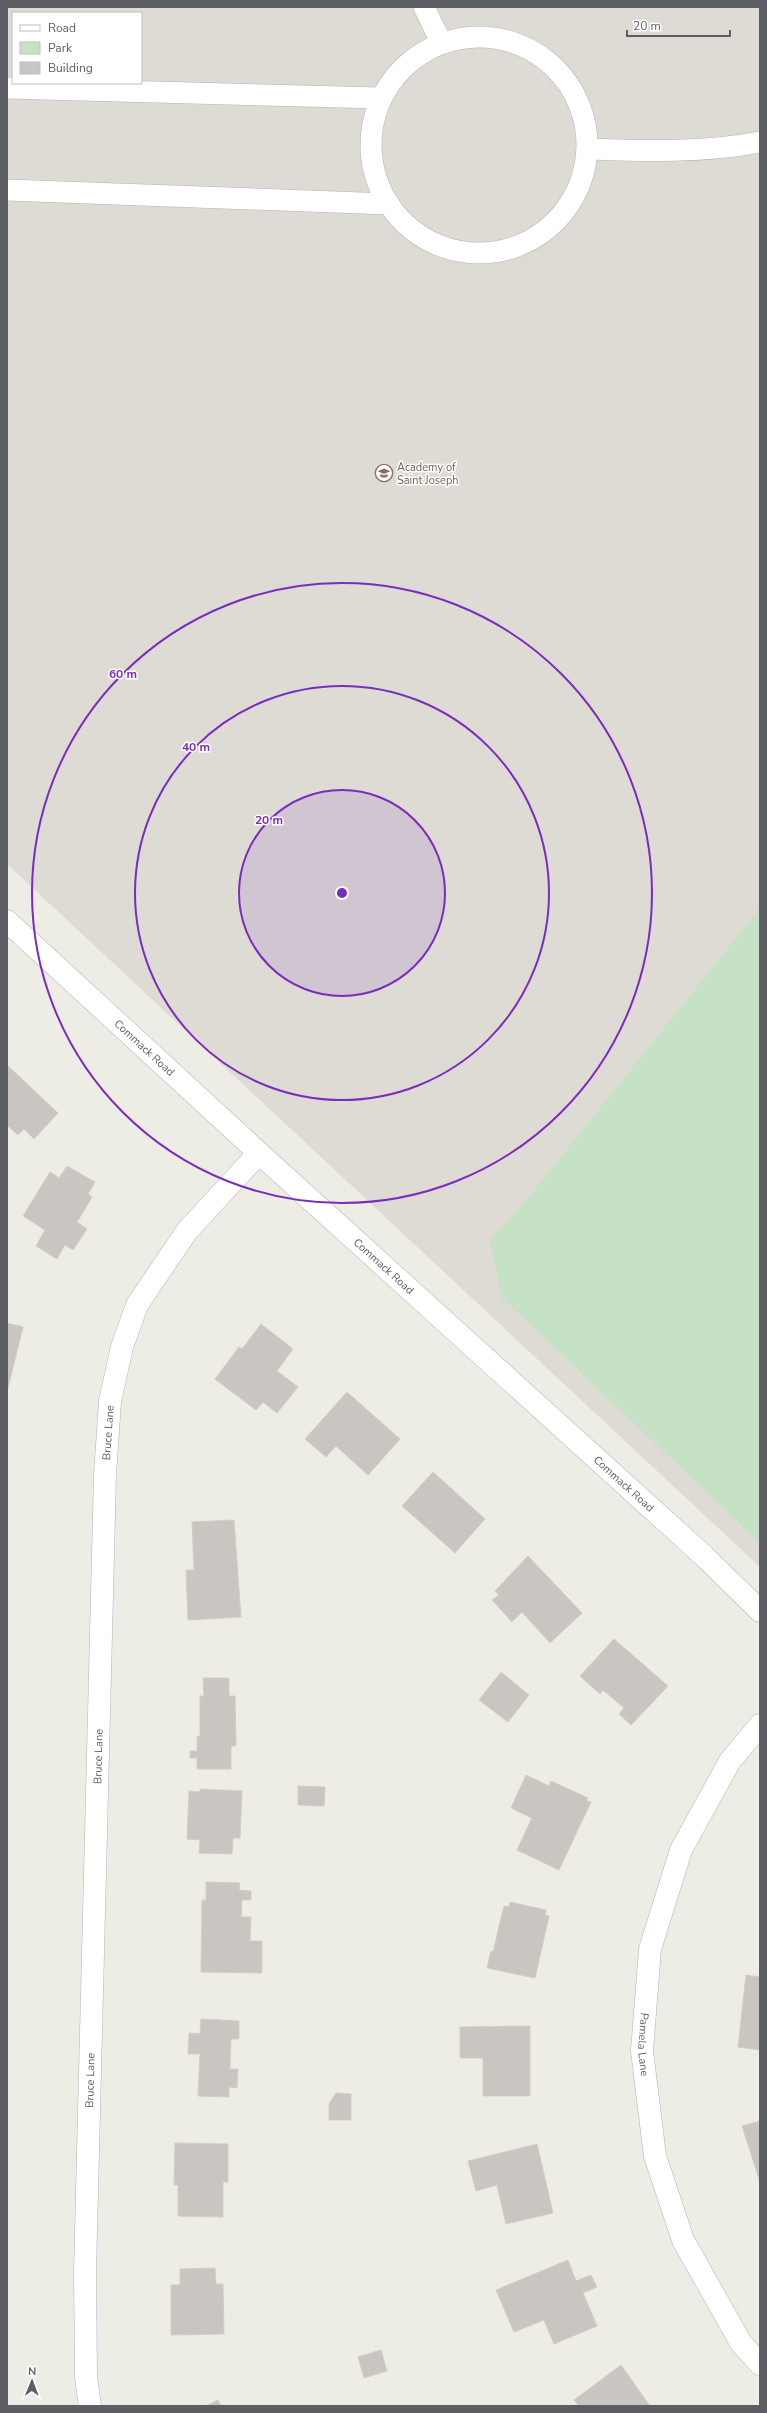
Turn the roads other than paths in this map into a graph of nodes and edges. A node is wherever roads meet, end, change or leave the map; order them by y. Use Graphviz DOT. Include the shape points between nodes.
graph roads {
  1 [pos="424,7"];
  2 [pos="442,42"];
  3 [pos="7,88"];
  4 [pos="379,98"];
  5 [pos="760,142"];
  6 [pos="588,149"];
  7 [pos="7,190"];
  8 [pos="389,204"];
  9 [pos="7,920"];
  10 [pos="259,1153"];
  11 [pos="760,1611"];
  12 [pos="760,1725"];
  13 [pos="760,2364"];
  14 [pos="90,2406"];
  1 -- 2 [label="lane"];
  2 -- 4 [label="lane" via="405,64"];
  2 -- 6 [label="lane" via="484,36 525,46 537,54 560,71 582,107"];
  3 -- 4 [label="lane"];
  4 -- 8 [label="lane" via="369,139 376,182"];
  5 -- 6 [label="lane" via="722,149"];
  6 -- 8 [label="lane" via="578,191 553,225 516,248 474,254 432,244 398,218"];
  7 -- 8 [label="lane"];
  9 -- 10 [label="street, Commack Road"];
  10 -- 11 [label="street, Commack Road" via="704,1556"];
  10 -- 14 [label="street, Bruce Lane" via="187,1231 137,1305 122,1347 110,1401 105,1475 85,2272 86,2377"];
  12 -- 13 [label="street, Pamela Lane" via="730,1761 681,1850 650,1949 642,2051 655,2156 683,2240 741,2343"];
}
